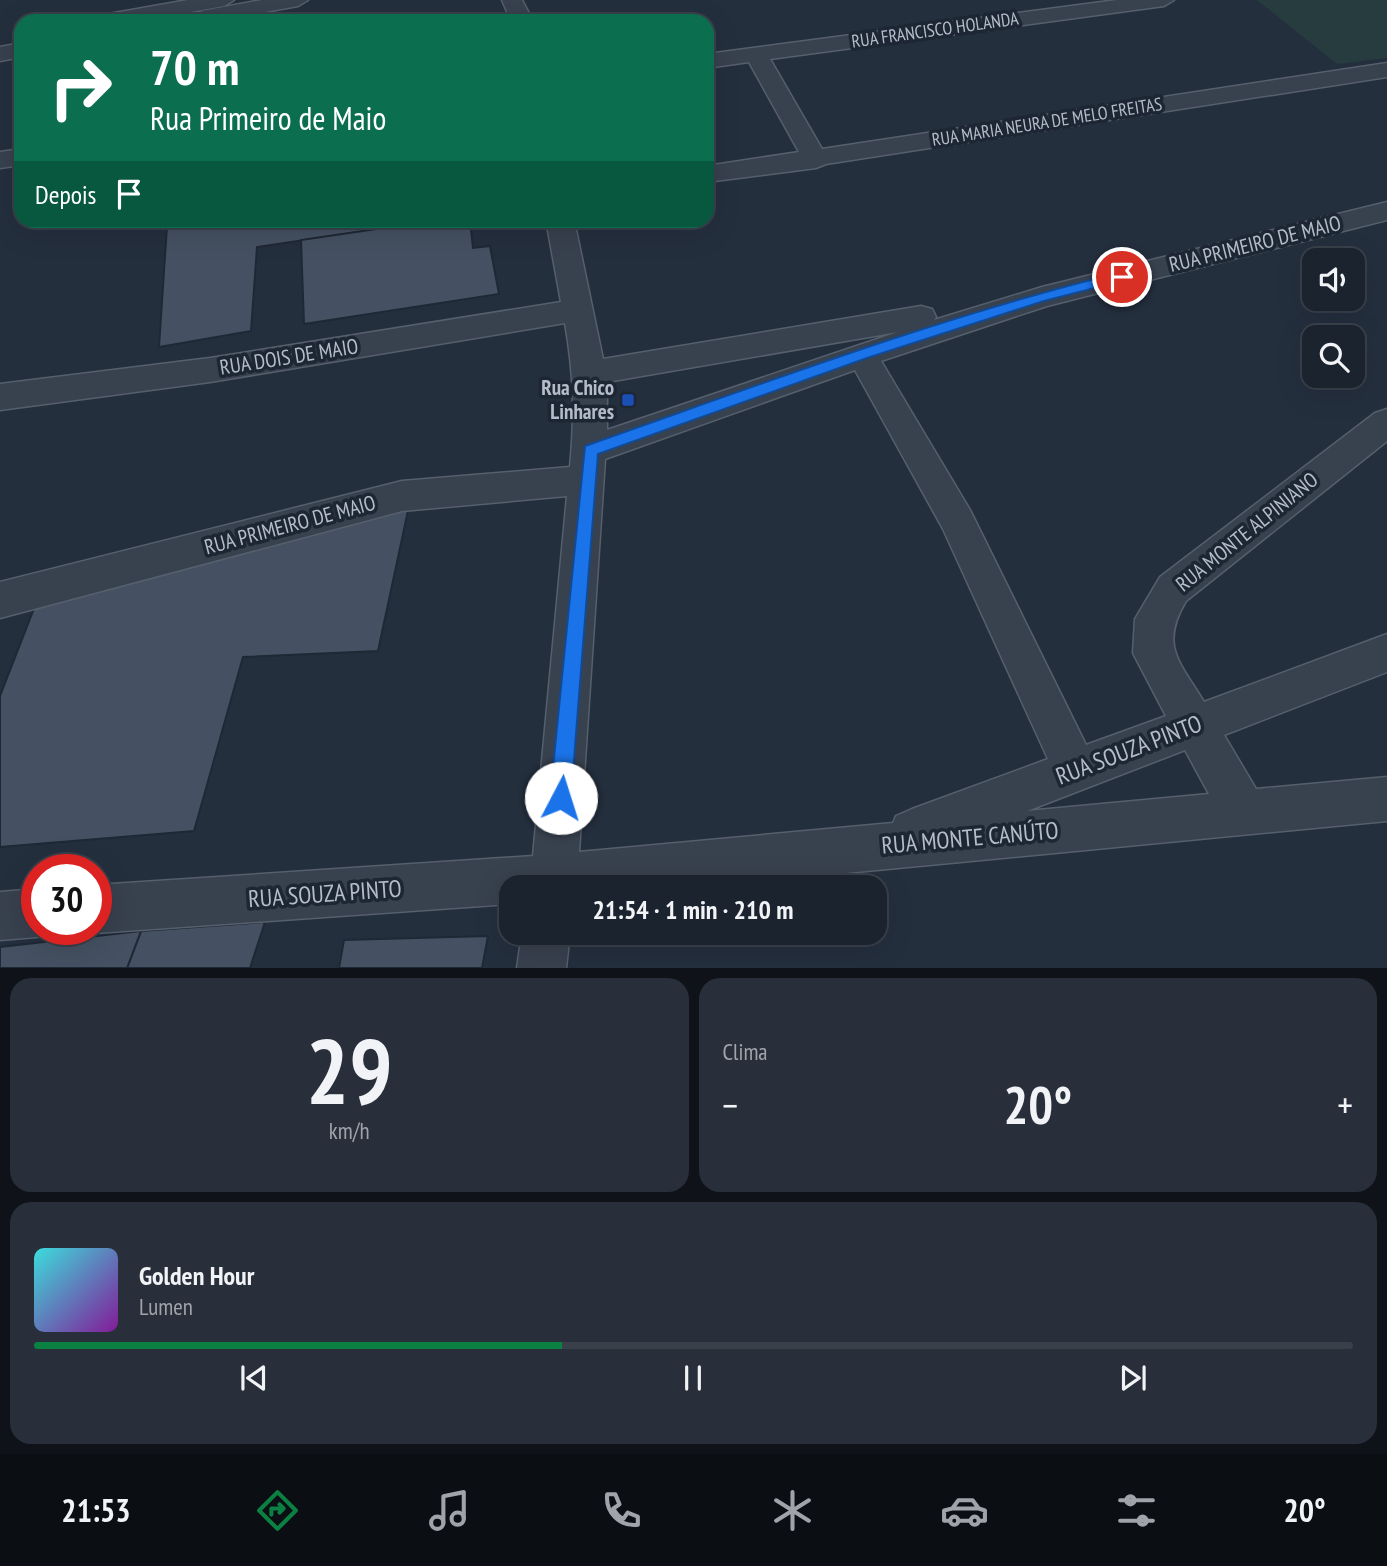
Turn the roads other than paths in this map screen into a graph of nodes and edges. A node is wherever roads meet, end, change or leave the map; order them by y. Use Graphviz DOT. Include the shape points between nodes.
graph roads {
  1 [pos="224,0"];
  2 [pos="298,0"];
  3 [pos="1164,0"];
  4 [pos="158,11"];
  5 [pos="128,13"];
  6 [pos="220,14"];
  7 [pos="757,56"];
  8 [pos="714,60"];
  9 [pos="1387,70"];
  10 [pos="816,160"];
  11 [pos="714,173"];
  12 [pos="1387,211"];
  13 [pos="562,228"];
  14 [pos="1042,297"];
  15 [pos="577,310"];
  16 [pos="862,355"];
  17 [pos="590,373"];
  18 [pos="0,397"];
  19 [pos="1387,422"];
  20 [pos="588,465"];
  21 [pos="0,600"];
  22 [pos="1387,653"];
  23 [pos="1193,725"];
  24 [pos="1075,770"];
  25 [pos="1387,799"];
  26 [pos="1244,812"];
  27 [pos="871,847"];
  28 [pos="554,875"];
  29 [pos="624,875"];
  30 [pos="499,886"];
  31 [pos="112,908"];
  32 [pos="21,915"];
  33 [pos="0,916"];
  34 [pos="544,945"];
  35 [pos="541,968"];
  1 -- 4 [label="street"];
  2 -- 6 [label="street"];
  3 -- 7 [label="street, RUA FRANCISCO HOLANDA"];
  4 -- 5 [label="street"];
  7 -- 8 [label="street, RUA FRANCISCO HOLANDA"];
  7 -- 10 [label="street"];
  9 -- 10 [label="street, RUA MARIA NEURA DE MELO FREITAS"];
  10 -- 11 [label="street, RUA MARIA NEURA DE MELO FREITAS"];
  12 -- 14 [label="street, RUA PRIMEIRO DE MAIO"];
  13 -- 15 [label="street"];
  14 -- 16 [label="street, RUA PRIMEIRO DE MAIO"];
  14 -- 17 [label="street, RUA PRIMEIRO DE MAIO"];
  15 -- 17 [label="street"];
  15 -- 18 [label="street, RUA DOIS DE MAIO" via="210,370"];
  16 -- 20 [label="street, RUA PRIMEIRO DE MAIO"];
  16 -- 24 [label="street" via="957,521"];
  17 -- 20 [label="street"];
  19 -- 23 [label="street, RUA MONTE ALPINIANO" via="1173,589 1154,619 1153,653"];
  20 -- 21 [label="street, RUA PRIMEIRO DE MAIO" via="402,496"];
  20 -- 28 [label="street"];
  22 -- 23 [label="street, RUA SOUZA PINTO"];
  23 -- 24 [label="street, RUA SOUZA PINTO"];
  23 -- 26 [label="street, RUA MONTE ALPINIANO"];
  24 -- 27 [label="street, RUA SOUZA PINTO"];
  25 -- 26 [label="street, RUA MONTE CANÚTO"];
  26 -- 27 [label="street, RUA MONTE CANÚTO"];
  27 -- 29 [label="street, RUA MONTE CANÚTO"];
  30 -- 31 [label="street, RUA SOUZA PINTO"];
  32 -- 33 [label="street"];
  34 -- 35 [label="street"];
}
